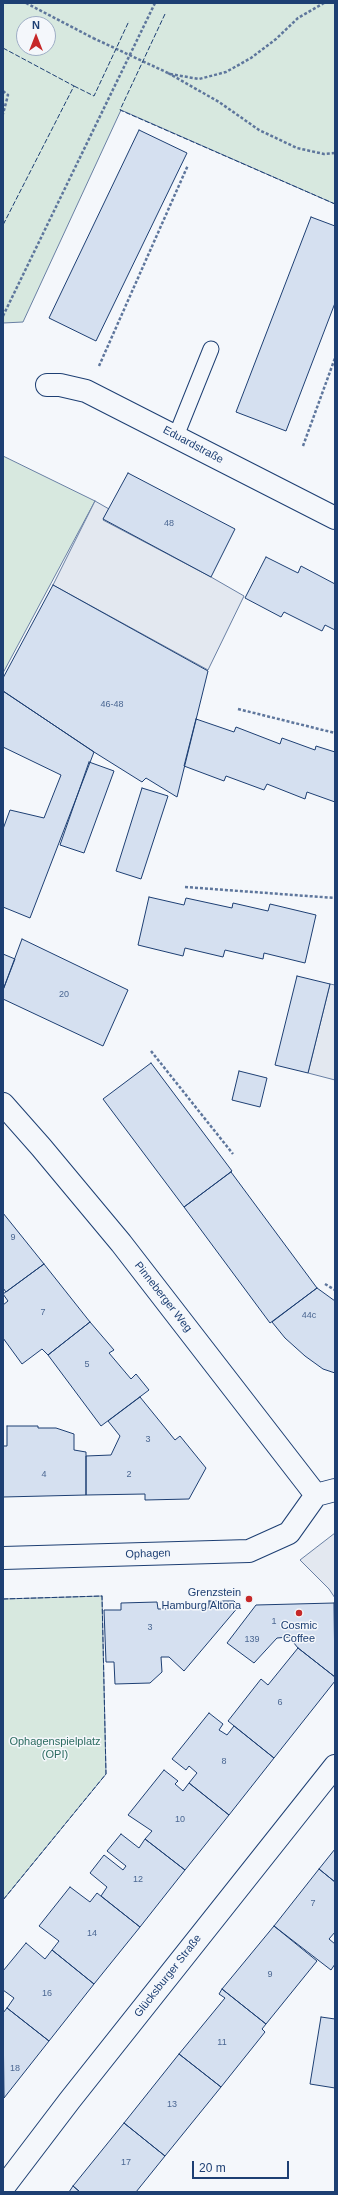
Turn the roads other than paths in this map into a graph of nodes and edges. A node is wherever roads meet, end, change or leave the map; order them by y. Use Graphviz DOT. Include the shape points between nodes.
graph roads {
  1 [pos="211,349"];
  2 [pos="47,385"];
  3 [pos="176,436"];
  4 [pos="335,518"];
  5 [pos="3,1104"];
  6 [pos="326,1492"];
  7 [pos="3,1558"];
  8 [pos="335,1766"];
  9 [pos="3,2188"];
  1 -- 3 [label="lane"];
  2 -- 3 [label="street, Eduardstraße" via="86,391"];
  3 -- 4 [label="street, Eduardstraße"];
  5 -- 6 [label="street, Pinneberger Weg"];
  6 -- 7 [label="street, Ophagen" via="289,1533 249,1551"];
  8 -- 9 [label="street, Glücksburger Straße"];
}
